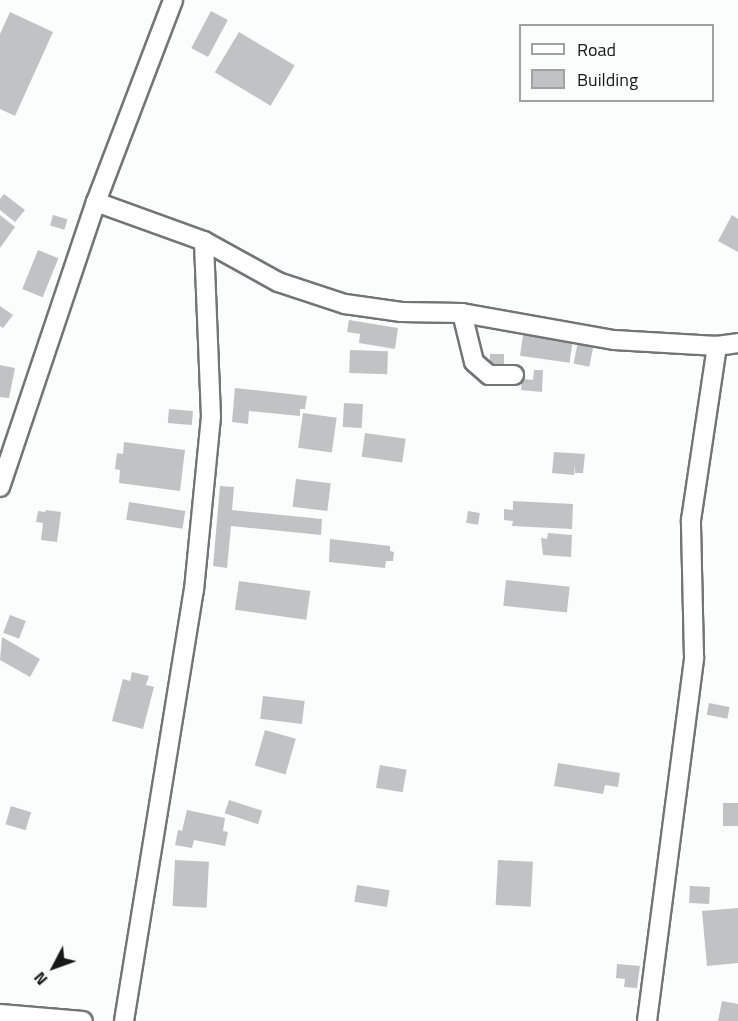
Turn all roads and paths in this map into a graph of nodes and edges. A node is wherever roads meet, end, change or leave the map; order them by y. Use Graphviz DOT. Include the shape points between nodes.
graph roads {
  1 [pos="173,0"];
  2 [pos="96,202"];
  3 [pos="204,241"];
  4 [pos="462,313"];
  5 [pos="738,343"];
  6 [pos="717,346"];
  7 [pos="514,375"];
  8 [pos="6,450"];
  9 [pos="0,487"];
  10 [pos="0,1014"];
  11 [pos="83,1021"];
  12 [pos="124,1021"];
  13 [pos="647,1021"];
  1 -- 2 [label="street"];
  2 -- 3 [label="street"];
  2 -- 8 [label="street"];
  3 -- 4 [label="street" via="278,282 345,304 401,312"];
  3 -- 12 [label="street" via="211,417 195,579"];
  4 -- 6 [label="street" via="614,340"];
  4 -- 7 [label="street" via="474,362 489,375"];
  5 -- 6 [label="street"];
  6 -- 13 [label="street" via="691,520 694,657"];
  8 -- 9 [label="street"];
  10 -- 11 [label="street"];
}
